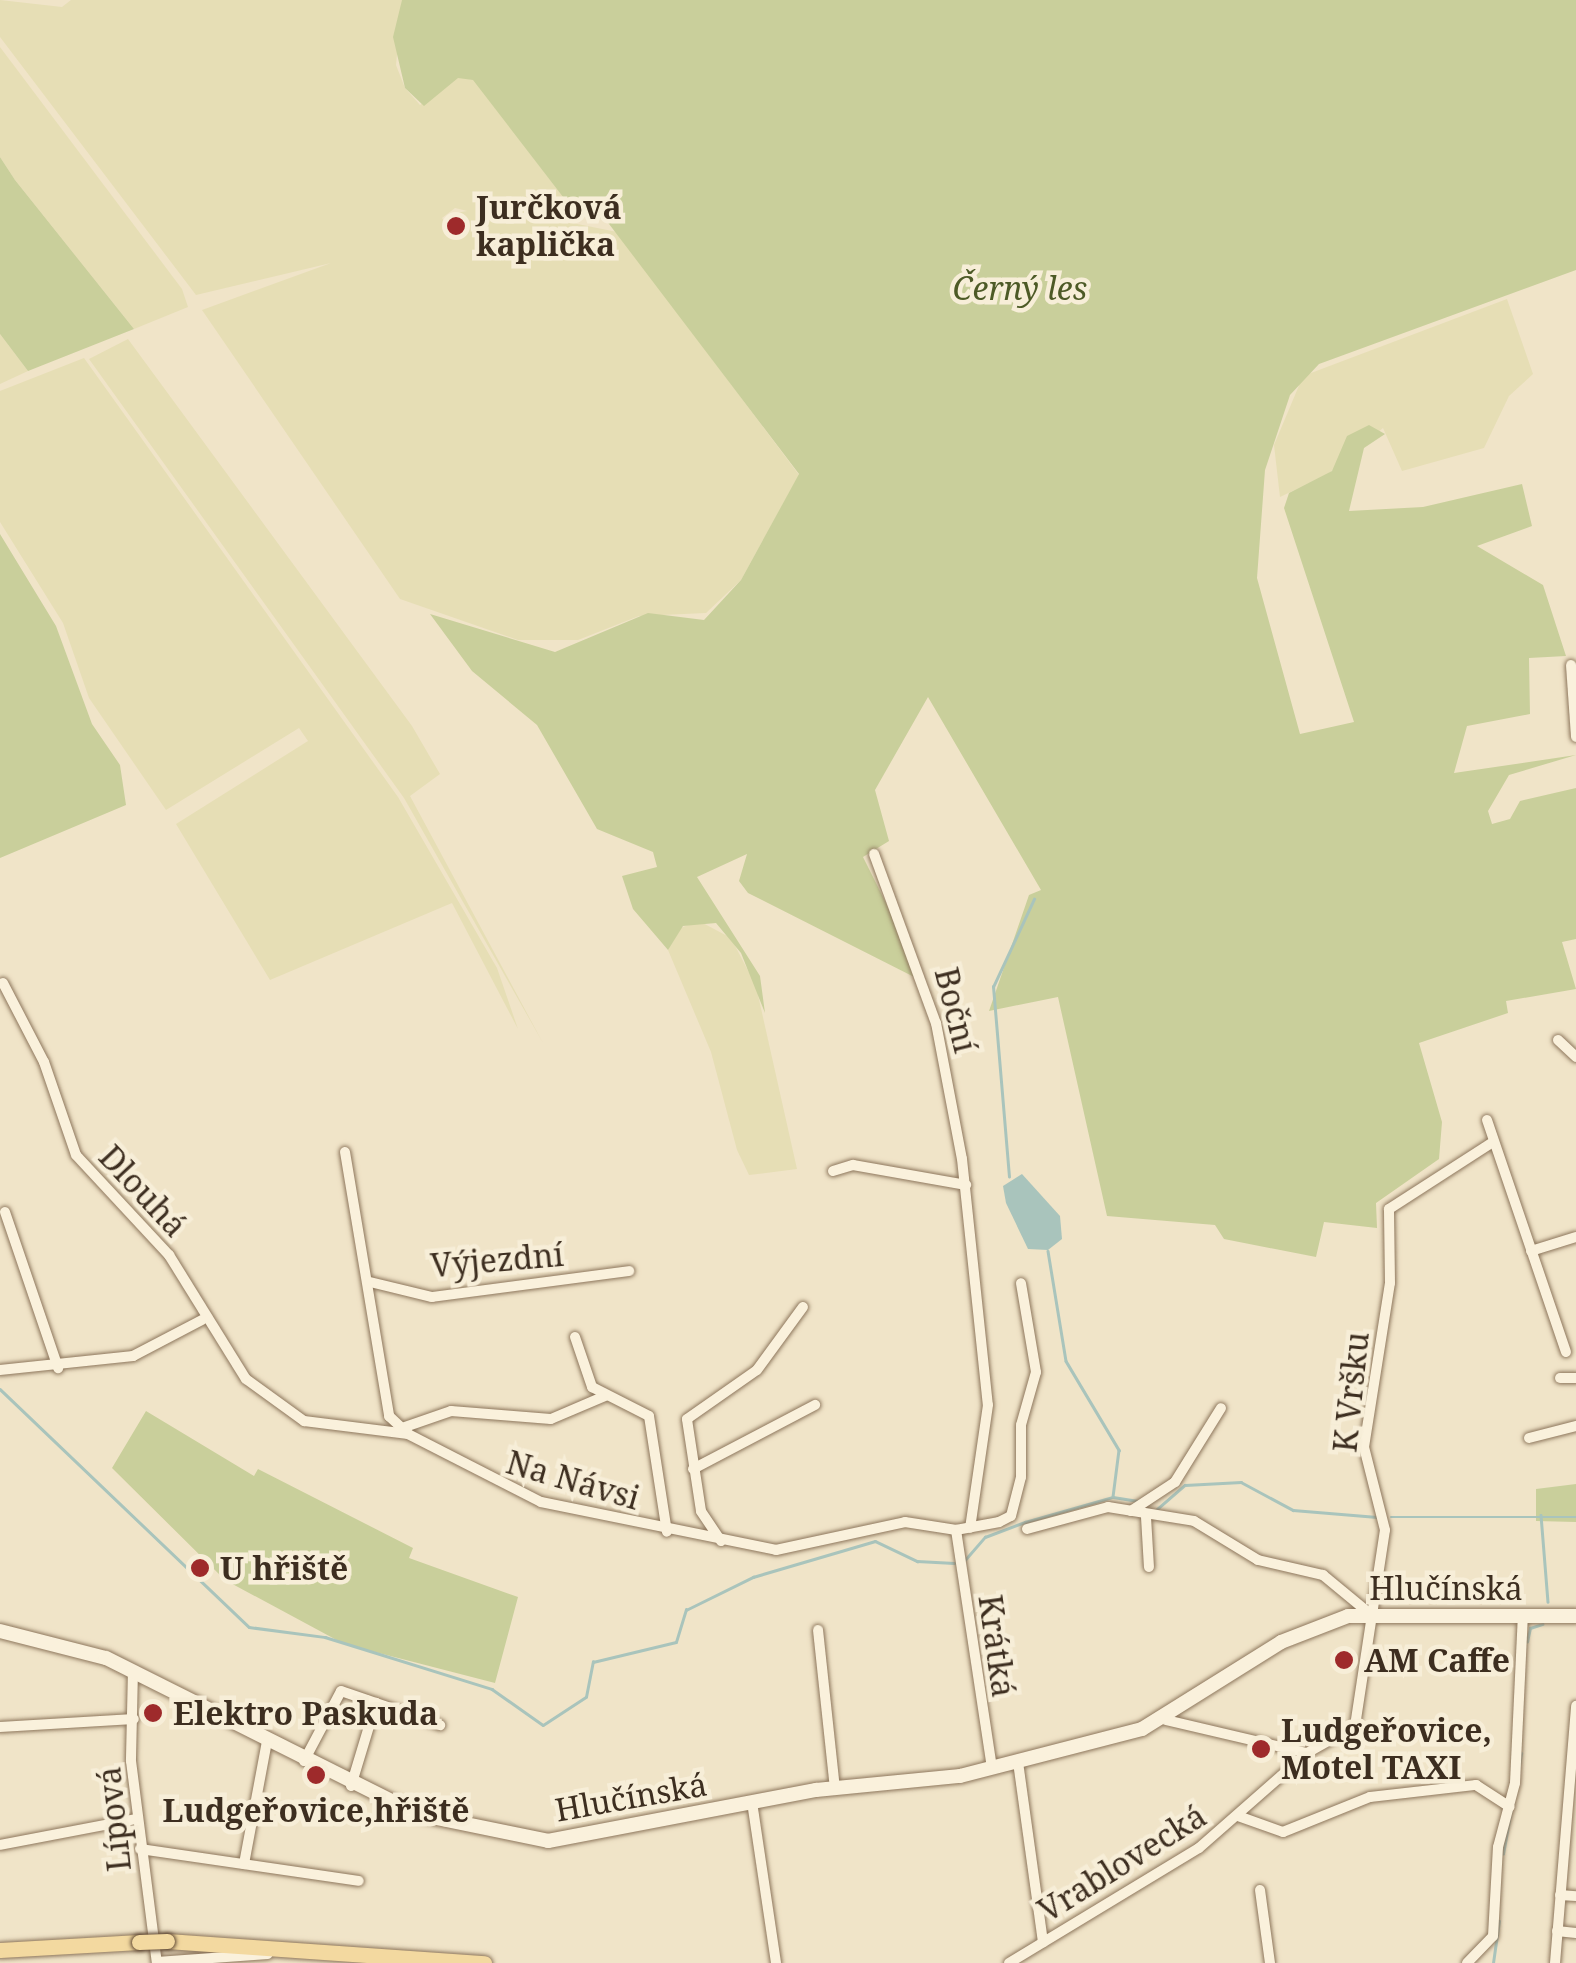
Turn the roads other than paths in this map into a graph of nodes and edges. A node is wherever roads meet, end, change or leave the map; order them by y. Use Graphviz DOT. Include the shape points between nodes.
graph roads {
  1 [pos="1571,665"];
  2 [pos="1574,694"];
  3 [pos="1576,736"];
  4 [pos="874,854"];
  5 [pos="3,983"];
  6 [pos="1558,1040"];
  7 [pos="1576,1058"];
  8 [pos="1487,1120"];
  9 [pos="1494,1142"];
  10 [pos="852,1151"];
  11 [pos="346,1152"];
  12 [pos="853,1165"];
  13 [pos="834,1170"];
  14 [pos="966,1185"];
  15 [pos="5,1212"];
  16 [pos="1576,1238"];
  17 [pos="1531,1252"];
  18 [pos="629,1271"];
  19 [pos="370,1282"];
  20 [pos="1020,1283"];
  21 [pos="803,1307"];
  22 [pos="202,1320"];
  23 [pos="575,1336"];
  24 [pos="1566,1352"];
  25 [pos="58,1368"];
  26 [pos="0,1370"];
  27 [pos="1560,1378"];
  28 [pos="1575,1381"];
  29 [pos="605,1396"];
  30 [pos="815,1405"];
  31 [pos="1221,1408"];
  32 [pos="1576,1426"];
  33 [pos="405,1431"];
  34 [pos="1529,1438"];
  35 [pos="693,1469"];
  36 [pos="1138,1507"];
  37 [pos="1146,1517"];
  38 [pos="970,1528"];
  39 [pos="1026,1529"];
  40 [pos="956,1530"];
  41 [pos="668,1532"];
  42 [pos="720,1540"];
  43 [pos="1149,1568"];
  44 [pos="1369,1613"];
  45 [pos="1524,1614"];
  46 [pos="1576,1616"];
  47 [pos="818,1630"];
  48 [pos="0,1631"];
  49 [pos="133,1670"];
  50 [pos="376,1703"];
  51 [pos="1576,1706"];
  52 [pos="134,1719"];
  53 [pos="1166,1720"];
  54 [pos="440,1725"];
  55 [pos="0,1727"];
  56 [pos="1575,1731"];
  57 [pos="267,1741"];
  58 [pos="1307,1753"];
  59 [pos="304,1762"];
  60 [pos="1018,1762"];
  61 [pos="992,1768"];
  62 [pos="1574,1774"];
  63 [pos="351,1787"];
  64 [pos="835,1788"];
  65 [pos="752,1802"];
  66 [pos="1510,1807"];
  67 [pos="1238,1816"];
  68 [pos="136,1819"];
  69 [pos="1571,1819"];
  70 [pos="0,1844"];
  71 [pos="140,1849"];
  72 [pos="1563,1858"];
  73 [pos="1576,1859"];
  74 [pos="244,1864"];
  75 [pos="359,1880"];
  76 [pos="1260,1890"];
  77 [pos="1560,1895"];
  78 [pos="1576,1896"];
  79 [pos="1557,1931"];
  80 [pos="1576,1932"];
  81 [pos="1043,1942"];
  82 [pos="0,1950"];
  83 [pos="271,1959"];
  84 [pos="157,1962"];
  85 [pos="374,1963"];
  86 [pos="484,1963"];
  87 [pos="776,1963"];
  88 [pos="1009,1963"];
  89 [pos="1270,1963"];
  90 [pos="1467,1963"];
  91 [pos="1554,1963"];
  1 -- 2 [label="street"];
  2 -- 3 [label="street"];
  4 -- 14 [label="street, Boční" via="936,1023"];
  5 -- 22 [label="street, Dlouhá" via="76,1155 170,1255"];
  6 -- 7 [label="street"];
  8 -- 9 [label="street"];
  9 -- 17 [label="street"];
  9 -- 44 [label="street, K Vršku" via="1403,1192 1389,1209 1364,1447 1385,1530"];
  10 -- 12 [label="street"];
  11 -- 19 [label="street"];
  12 -- 13 [label="street"];
  12 -- 14 [label="street"];
  14 -- 38 [label="street, Boční" via="988,1405"];
  15 -- 25 [label="street"];
  16 -- 17 [label="street"];
  17 -- 24 [label="street"];
  18 -- 19 [label="street, Výjezdní" via="432,1296"];
  19 -- 33 [label="street" via="389,1416"];
  20 -- 38 [label="street, Na Návsi" via="1036,1372 1011,1516"];
  21 -- 35 [label="street" via="757,1370 687,1420"];
  22 -- 25 [label="street" via="133,1356"];
  22 -- 33 [label="street, Na Návsi" via="246,1379 291,1414"];
  23 -- 29 [label="street" via="586,1378"];
  25 -- 26 [label="street"];
  27 -- 28 [label="street"];
  29 -- 33 [label="street" via="551,1418 464,1410"];
  29 -- 41 [label="street" via="649,1416"];
  30 -- 35 [label="street"];
  31 -- 36 [label="street" via="1175,1482"];
  32 -- 34 [label="street"];
  33 -- 41 [label="street, Na Návsi" via="498,1486"];
  35 -- 42 [label="street" via="701,1511"];
  36 -- 37 [label="street"];
  36 -- 39 [label="street" via="1108,1507"];
  37 -- 43 [label="street"];
  37 -- 44 [label="street" via="1207,1525 1258,1560 1314,1570"];
  38 -- 40 [label="street, Na Návsi"];
  40 -- 42 [label="street, Na Návsi" via="906,1522 804,1550"];
  40 -- 61 [label="street, Krátká"];
  41 -- 42 [label="street, Na Návsi"];
  44 -- 45 [label="street, Hlučínská"];
  44 -- 53 [label="street, Hlučínská" via="1280,1642"];
  44 -- 58 [label="street, Vrablovecká" via="1358,1720"];
  45 -- 46 [label="street, Hlučínská"];
  45 -- 66 [label="street"];
  47 -- 64 [label="street"];
  48 -- 49 [label="street, Hlučínská"];
  49 -- 52 [label="street, Lípová"];
  49 -- 57 [label="street, Hlučínská"];
  50 -- 54 [label="street"];
  50 -- 59 [label="street" via="338,1694"];
  50 -- 63 [label="street"];
  51 -- 56 [label="street"];
  52 -- 55 [label="street"];
  52 -- 68 [label="street, Lípová"];
  53 -- 58 [label="street, Hlučínská"];
  53 -- 60 [label="street, Hlučínská"];
  56 -- 62 [label="street"];
  57 -- 59 [label="street, Hlučínská"];
  57 -- 74 [label="street"];
  58 -- 67 [label="street, Vrablovecká"];
  59 -- 63 [label="street, Hlučínská"];
  60 -- 61 [label="street, Hlučínská"];
  60 -- 81 [label="street"];
  61 -- 64 [label="street, Hlučínská"];
  62 -- 69 [label="street"];
  63 -- 65 [label="street, Hlučínská" via="448,1824 526,1840 602,1836"];
  64 -- 65 [label="street, Hlučínská"];
  65 -- 87 [label="street"];
  66 -- 67 [label="street" via="1476,1785 1370,1796 1283,1832"];
  66 -- 90 [label="street" via="1494,1936"];
  67 -- 81 [label="street, Vrablovecká"];
  68 -- 70 [label="street"];
  68 -- 71 [label="street, Lípová"];
  69 -- 72 [label="street"];
  71 -- 74 [label="street"];
  71 -- 84 [label="street, Lípová"];
  72 -- 73 [label="street"];
  72 -- 77 [label="street"];
  74 -- 75 [label="street"];
  76 -- 89 [label="street"];
  77 -- 78 [label="street"];
  77 -- 79 [label="street"];
  79 -- 80 [label="street"];
  79 -- 91 [label="street"];
  81 -- 88 [label="street, Vrablovecká"];
  82 -- 86 [label="main road, bridge" via="166,1941"];
  83 -- 84 [label="street, Lípová"];
  83 -- 85 [label="street, Lípová"];
}
